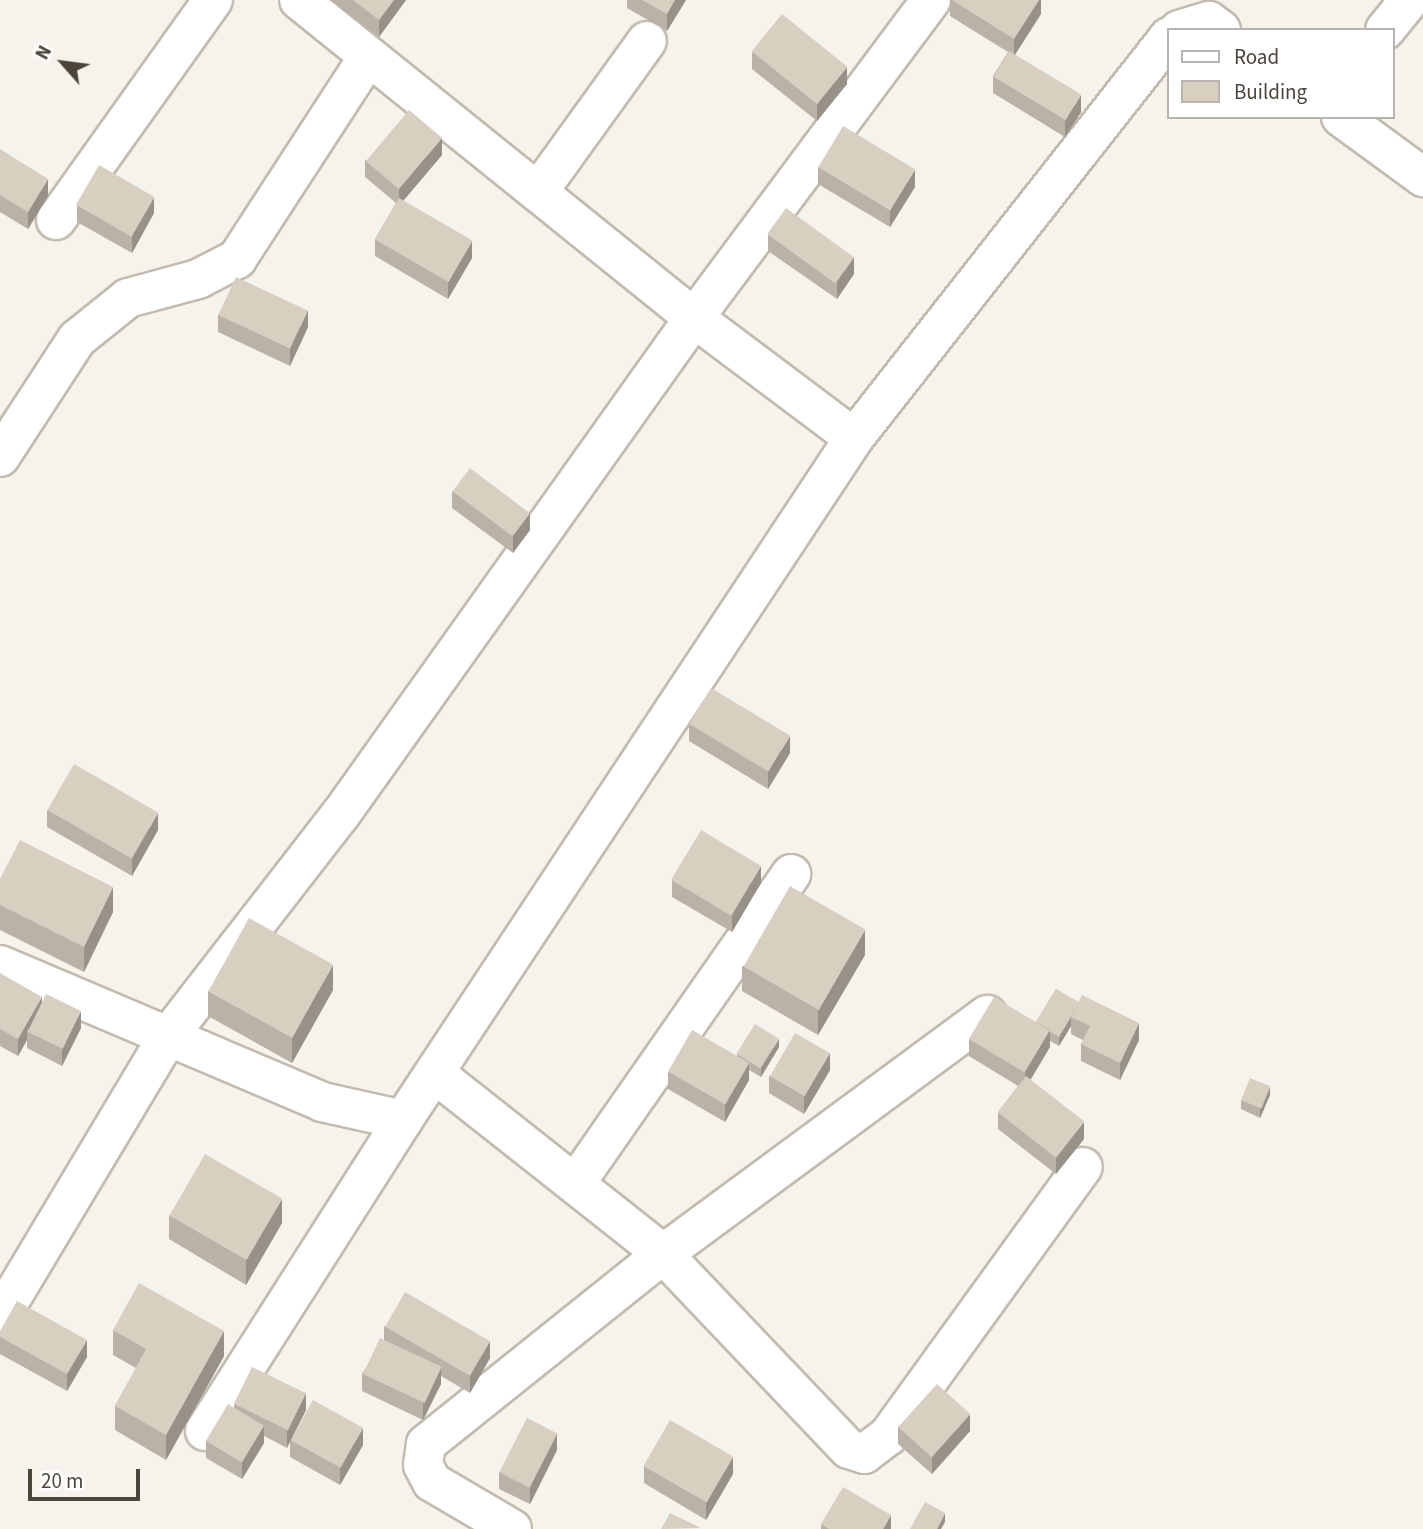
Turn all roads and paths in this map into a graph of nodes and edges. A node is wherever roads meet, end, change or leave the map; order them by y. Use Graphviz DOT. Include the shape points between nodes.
graph roads {
  1 [pos="213,0"];
  2 [pos="299,0"];
  3 [pos="931,0"];
  4 [pos="1409,0"];
  5 [pos="1186,28"];
  6 [pos="1218,28"];
  7 [pos="1387,28"];
  8 [pos="1168,38"];
  9 [pos="647,41"];
  10 [pos="368,57"];
  11 [pos="1344,119"];
  12 [pos="1423,177"];
  13 [pos="538,192"];
  14 [pos="57,220"];
  15 [pos="694,318"];
  16 [pos="854,438"];
  17 [pos="0,457"];
  18 [pos="791,874"];
  19 [pos="0,965"];
  20 [pos="987,1015"];
  21 [pos="167,1038"];
  22 [pos="438,1076"];
  23 [pos="403,1119"];
  24 [pos="1083,1167"];
  25 [pos="575,1184"];
  26 [pos="663,1254"];
  27 [pos="0,1317"];
  28 [pos="205,1431"];
  29 [pos="512,1529"];
  1 -- 14 [label="street"];
  2 -- 10 [label="street"];
  3 -- 15 [label="street"];
  4 -- 7 [label="street"];
  5 -- 6 [label="street" via="1209,22"];
  8 -- 16 [label="street"];
  9 -- 13 [label="street"];
  10 -- 13 [label="street"];
  10 -- 17 [label="street" via="237,260 118,306 78,339"];
  11 -- 12 [label="street"];
  13 -- 15 [label="street"];
  15 -- 16 [label="street"];
  15 -- 21 [label="street" via="341,814"];
  16 -- 22 [label="street"];
  18 -- 25 [label="street"];
  19 -- 21 [label="street"];
  20 -- 26 [label="street"];
  21 -- 23 [label="street" via="322,1102"];
  21 -- 27 [label="street"];
  22 -- 23 [label="street"];
  22 -- 25 [label="street"];
  23 -- 28 [label="street"];
  24 -- 26 [label="street" via="888,1436 864,1454 849,1449"];
  25 -- 26 [label="street"];
  26 -- 29 [label="street" via="426,1444 423,1465 432,1482"];
}
